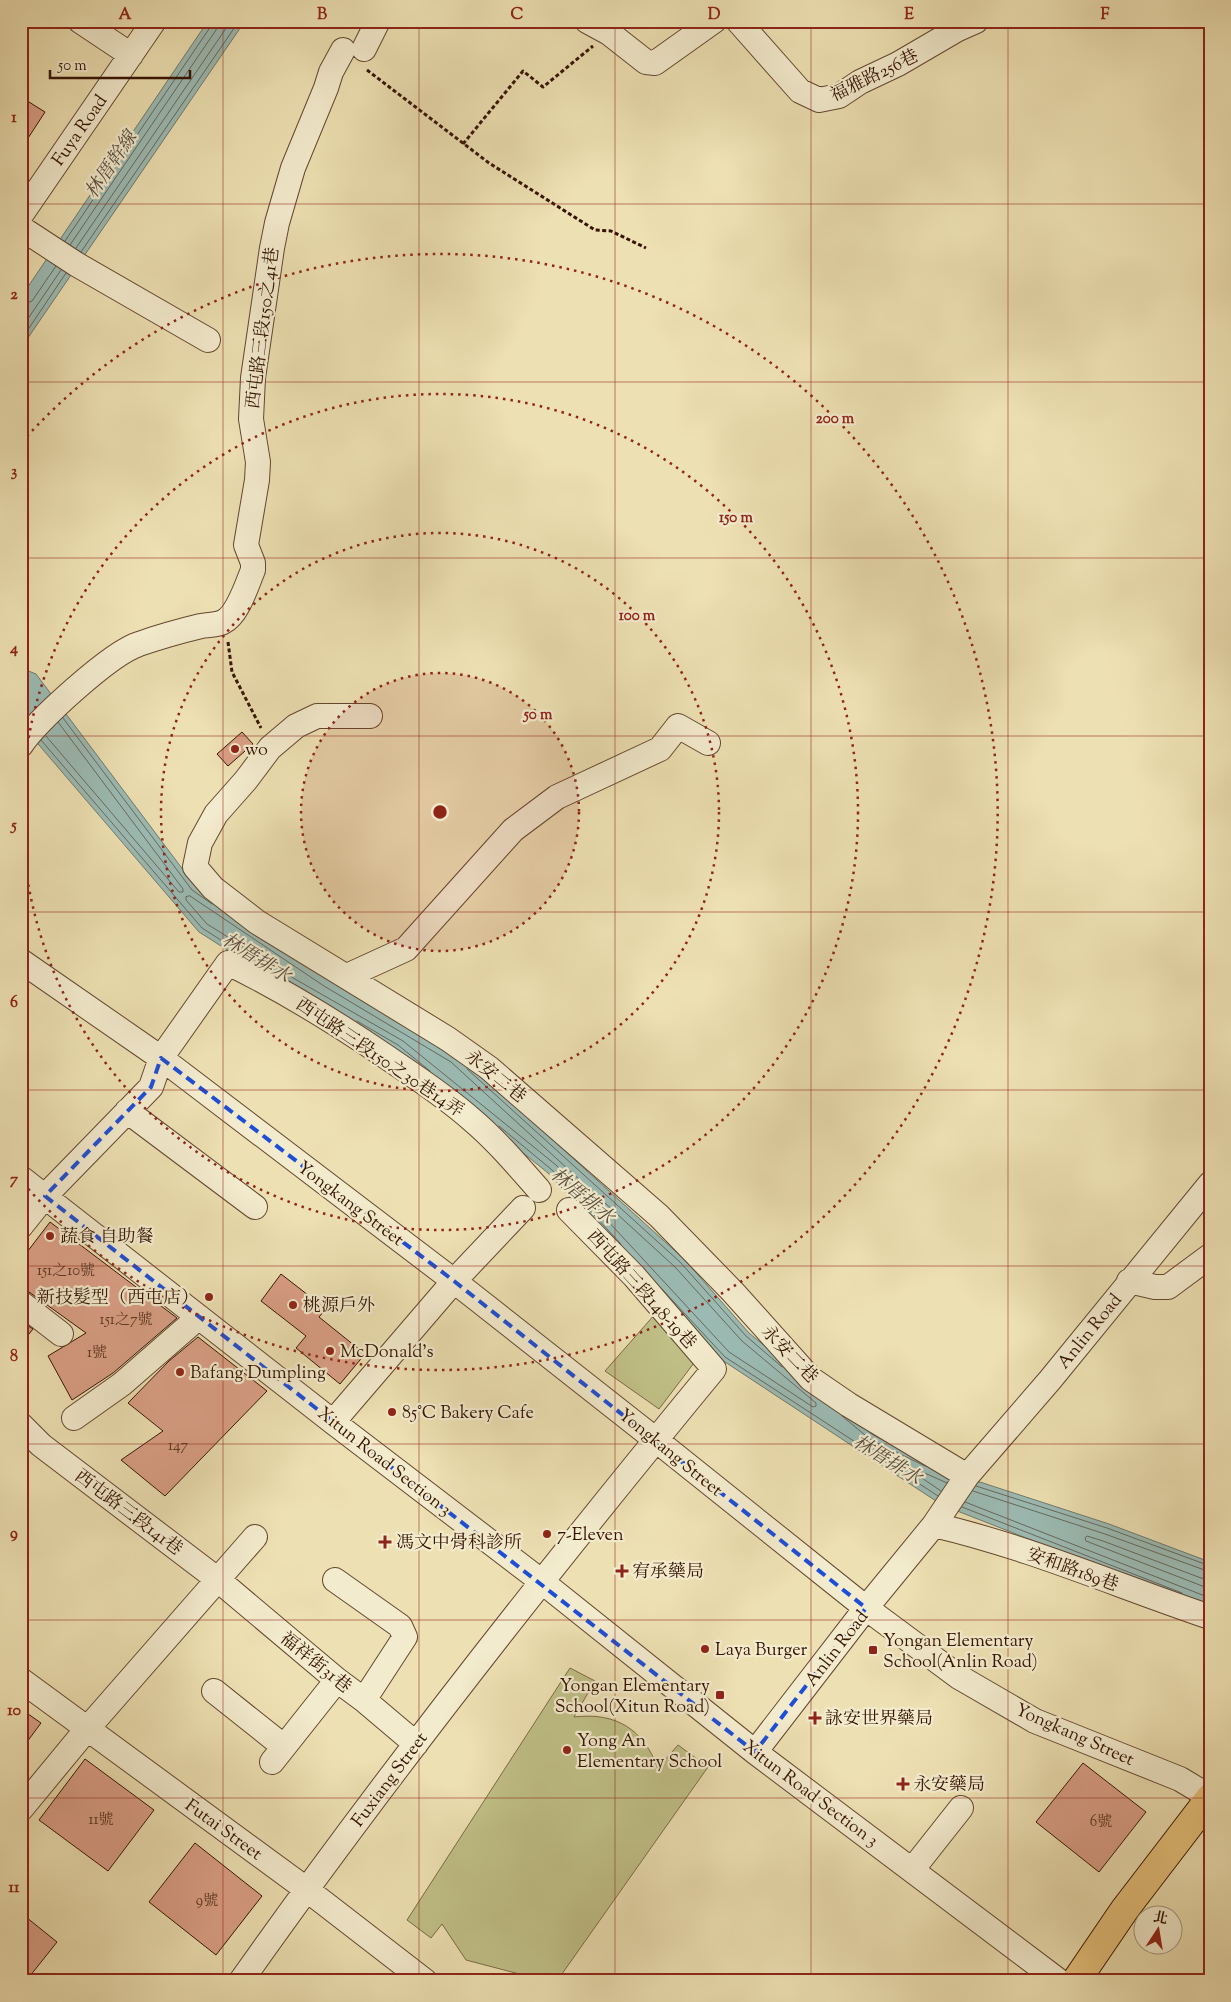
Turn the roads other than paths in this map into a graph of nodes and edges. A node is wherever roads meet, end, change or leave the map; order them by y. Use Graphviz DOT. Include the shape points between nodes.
graph roads {
  1 [pos="80,21"];
  2 [pos="154,21"];
  3 [pos="378,21"];
  4 [pos="587,21"];
  5 [pos="714,21"];
  6 [pos="738,21"];
  7 [pos="976,21"];
  8 [pos="131,56"];
  9 [pos="21,215"];
  10 [pos="21,228"];
  11 [pos="208,340"];
  12 [pos="370,716"];
  13 [pos="25,739"];
  14 [pos="708,743"];
  15 [pos="252,758"];
  16 [pos="195,866"];
  17 [pos="21,961"];
  18 [pos="347,976"];
  19 [pos="161,1058"];
  20 [pos="127,1111"];
  21 [pos="21,1178"];
  22 [pos="1210,1184"];
  23 [pos="539,1190"];
  24 [pos="45,1196"];
  25 [pos="254,1207"];
  26 [pos="523,1208"];
  27 [pos="569,1210"];
  28 [pos="21,1226"];
  29 [pos="1210,1256"];
  30 [pos="454,1281"];
  31 [pos="1129,1281"];
  32 [pos="21,1303"];
  33 [pos="199,1317"];
  34 [pos="61,1334"];
  35 [pos="714,1369"];
  36 [pos="74,1418"];
  37 [pos="333,1422"];
  38 [pos="21,1425"];
  39 [pos="656,1440"];
  40 [pos="967,1476"];
  41 [pos="935,1523"];
  42 [pos="256,1537"];
  43 [pos="217,1579"];
  44 [pos="335,1580"];
  45 [pos="541,1581"];
  46 [pos="866,1608"];
  47 [pos="1210,1617"];
  48 [pos="21,1680"];
  49 [pos="337,1680"];
  50 [pos="214,1691"];
  51 [pos="364,1700"];
  52 [pos="87,1729"];
  53 [pos="416,1744"];
  54 [pos="755,1752"];
  55 [pos="1210,1798"];
  56 [pos="961,1808"];
  57 [pos="21,1809"];
  58 [pos="912,1870"];
  59 [pos="306,1889"];
  60 [pos="241,1981"];
  61 [pos="425,1981"];
  62 [pos="1059,1981"];
  63 [pos="1076,1981"];
  1 -- 8 [label="street"];
  2 -- 8 [label="street, Fuya Road"];
  3 -- 13 [label="street, 西屯路三段150之41巷" via="331,72 293,168 277,223 253,378 251,419 258,462 246,545 253,570 236,610 223,622 136,645 75,690"];
  4 -- 5 [label="street" via="609,33 646,62 655,63"];
  6 -- 7 [label="street, 福雅路256巷" via="800,91 819,100 839,96"];
  8 -- 9 [label="street, Fuya Road"];
  10 -- 11 [label="street" via="76,264"];
  12 -- 16 [label="street" via="317,716 296,726 270,748 216,814 200,843"];
  14 -- 18 [label="street" via="678,726 660,749 557,797 513,830 406,949"];
  15 -- 16 [label="street, 永安二巷" via="187,839 184,848"];
  16 -- 18 [label="street, 永安二巷" via="213,888 257,922"];
  17 -- 19 [label="street, Yongkang Street"];
  18 -- 40 [label="street, 永安二巷" via="448,1039 496,1074 659,1216 812,1379"];
  19 -- 20 [label="street" via="151,1087"];
  19 -- 23 [label="street, 西屯路三段150之30巷14弄" via="228,963 262,979 344,1028 437,1091 507,1153"];
  19 -- 30 [label="street, Yongkang Street"];
  20 -- 24 [label="street"];
  20 -- 25 [label="street"];
  21 -- 24 [label="street, Xitun Road Section 3"];
  22 -- 31 [label="street, Anlin Road"];
  24 -- 28 [label="street"];
  24 -- 33 [label="street, Xitun Road Section 3"];
  26 -- 30 [label="street"];
  27 -- 35 [label="street, 西屯路三段148-19巷" via="634,1276"];
  29 -- 31 [label="street" via="1168,1287 1155,1288"];
  30 -- 37 [label="street"];
  30 -- 39 [label="street, Yongkang Street"];
  31 -- 40 [label="street, Anlin Road"];
  32 -- 34 [label="street"];
  33 -- 36 [label="street" via="122,1384"];
  33 -- 37 [label="street, Xitun Road Section 3"];
  35 -- 39 [label="street, Fuxiang Street"];
  37 -- 45 [label="street, Xitun Road Section 3"];
  38 -- 43 [label="street, 西屯路三段141巷" via="42,1445"];
  39 -- 45 [label="street, Fuxiang Street"];
  39 -- 46 [label="street, Yongkang Street"];
  40 -- 41 [label="street, Anlin Road"];
  41 -- 46 [label="street, Anlin Road"];
  41 -- 47 [label="street, 安和路189巷" via="1057,1561"];
  42 -- 43 [label="street"];
  43 -- 49 [label="street, 福祥街31巷"];
  43 -- 52 [label="street"];
  44 -- 51 [label="street" via="400,1626 405,1637"];
  45 -- 53 [label="street, Fuxiang Street"];
  45 -- 54 [label="street, Xitun Road Section 3"];
  46 -- 54 [label="street, Anlin Road"];
  46 -- 55 [label="street, Yongkang Street" via="959,1677 1035,1720 1180,1779"];
  48 -- 52 [label="street, Futai Street"];
  49 -- 50 [label="street" via="278,1754"];
  49 -- 51 [label="street, 福祥街31巷"];
  51 -- 53 [label="street, 福祥街31巷"];
  52 -- 57 [label="street"];
  52 -- 59 [label="street, Futai Street"];
  53 -- 59 [label="street, Fuxiang Street"];
  54 -- 58 [label="street, Xitun Road Section 3"];
  55 -- 63 [label="main road" via="1125,1909"];
  56 -- 58 [label="street"];
  58 -- 62 [label="street, Xitun Road Section 3"];
  59 -- 60 [label="street, Fuxiang Street"];
  59 -- 61 [label="street, Futai Street"];
}
